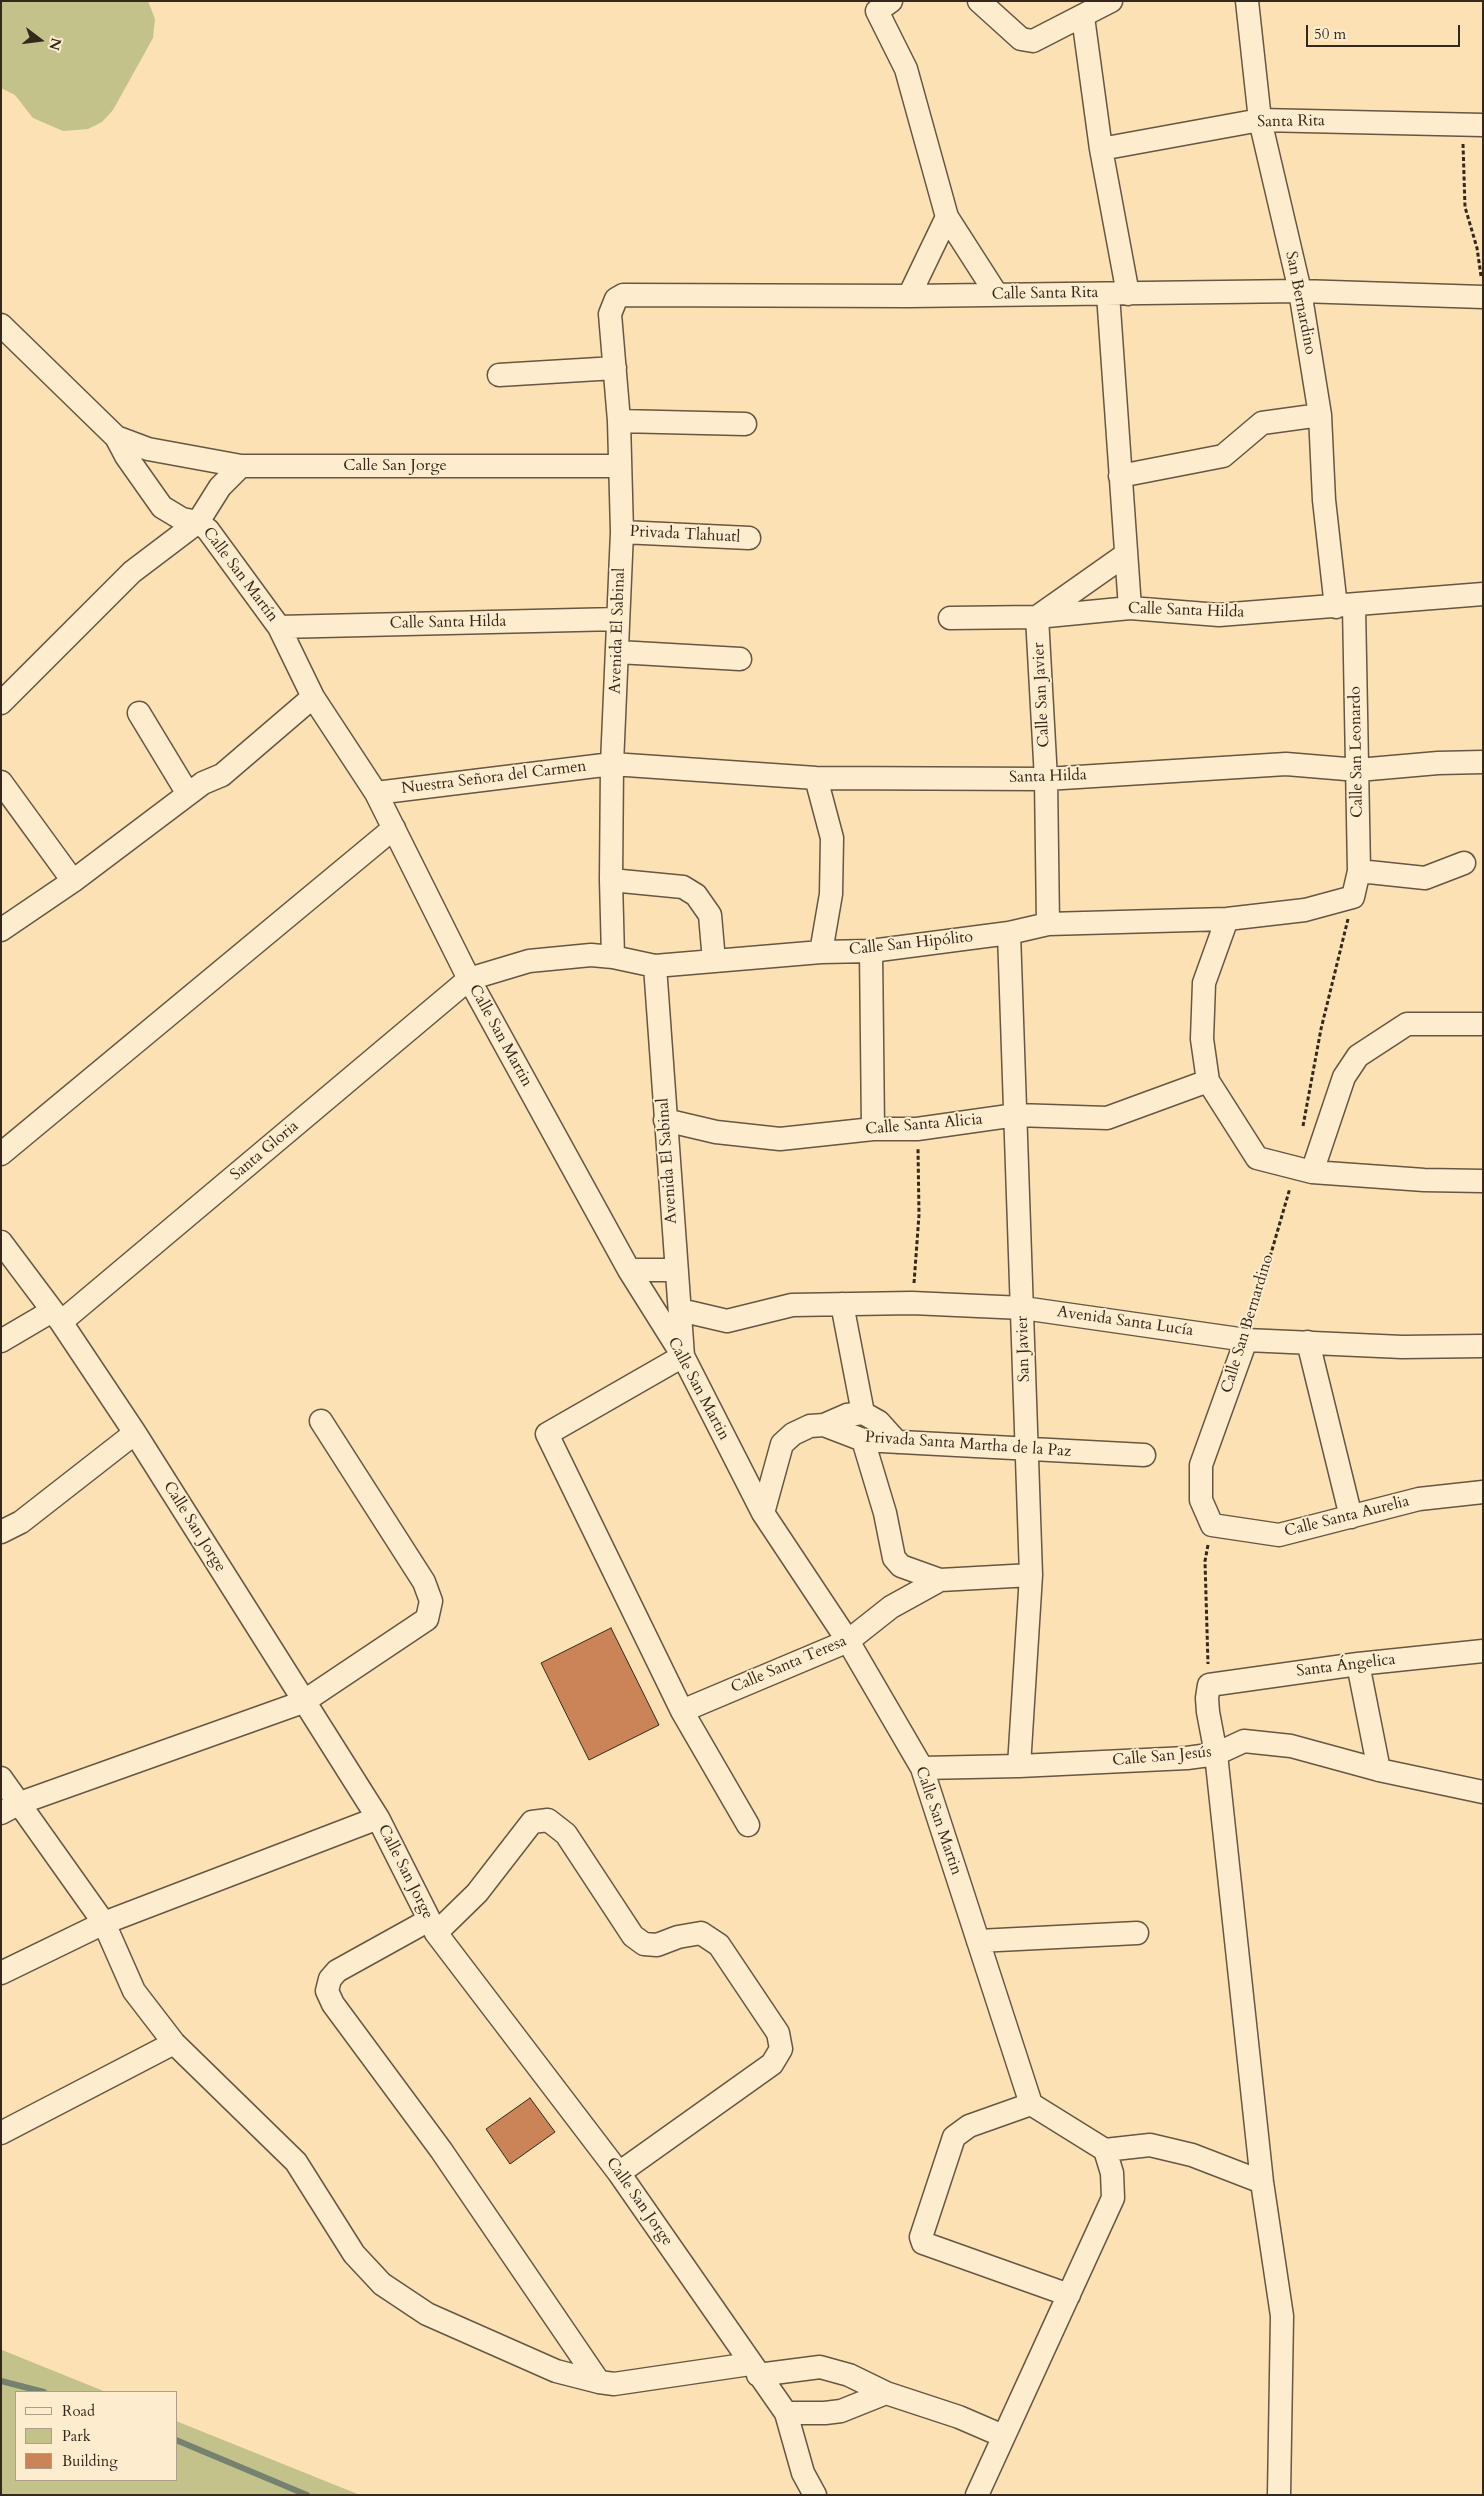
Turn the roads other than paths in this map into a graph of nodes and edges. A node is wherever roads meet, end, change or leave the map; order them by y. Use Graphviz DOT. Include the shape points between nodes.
graph roads {
  1 [pos="891,1"];
  2 [pos="979,1"];
  3 [pos="1111,1"];
  4 [pos="1248,1"];
  5 [pos="1083,18"];
  6 [pos="1260,120"];
  7 [pos="1473,125"];
  8 [pos="1101,149"];
  9 [pos="948,217"];
  10 [pos="1482,287"];
  11 [pos="1300,290"];
  12 [pos="1118,294"];
  13 [pos="997,295"];
  14 [pos="909,296"];
  15 [pos="612,305"];
  16 [pos="1,325"];
  17 [pos="615,368"];
  18 [pos="499,375"];
  19 [pos="1320,415"];
  20 [pos="619,421"];
  21 [pos="744,424"];
  22 [pos="116,437"];
  23 [pos="241,466"];
  24 [pos="620,466"];
  25 [pos="1120,476"];
  26 [pos="198,522"];
  27 [pos="622,532"];
  28 [pos="749,538"];
  29 [pos="1125,555"];
  30 [pos="1483,594"];
  31 [pos="1345,606"];
  32 [pos="1130,608"];
  33 [pos="1037,617"];
  34 [pos="950,618"];
  35 [pos="618,619"];
  36 [pos="279,627"];
  37 [pos="618,652"];
  38 [pos="740,659"];
  39 [pos="313,697"];
  40 [pos="1,703"];
  41 [pos="139,713"];
  42 [pos="1483,762"];
  43 [pos="612,764"];
  44 [pos="1358,770"];
  45 [pos="816,778"];
  46 [pos="1046,779"];
  47 [pos="1,782"];
  48 [pos="376,793"];
  49 [pos="188,794"];
  50 [pos="394,828"];
  51 [pos="1464,863"];
  52 [pos="1359,871"];
  53 [pos="611,880"];
  54 [pos="72,881"];
  55 [pos="1353,897"];
  56 [pos="1227,919"];
  57 [pos="1048,924"];
  58 [pos="1,930"];
  59 [pos="1009,933"];
  60 [pos="871,951"];
  61 [pos="820,952"];
  62 [pos="613,957"];
  63 [pos="714,962"];
  64 [pos="655,966"];
  65 [pos="469,979"];
  66 [pos="1483,1024"];
  67 [pos="1208,1081"];
  68 [pos="1016,1115"];
  69 [pos="664,1120"];
  70 [pos="873,1129"];
  71 [pos="1,1154"];
  72 [pos="1304,1170"];
  73 [pos="1483,1181"];
  74 [pos="1,1242"];
  75 [pos="628,1270"];
  76 [pos="676,1270"];
  77 [pos="842,1304"];
  78 [pos="1023,1308"];
  79 [pos="680,1310"];
  80 [pos="56,1317"];
  81 [pos="1246,1340"];
  82 [pos="1,1342"];
  83 [pos="1308,1342"];
  84 [pos="1483,1346"];
  85 [pos="683,1356"];
  86 [pos="863,1413"];
  87 [pos="321,1421"];
  88 [pos="824,1425"];
  89 [pos="135,1433"];
  90 [pos="863,1440"];
  91 [pos="897,1442"];
  92 [pos="1028,1450"];
  93 [pos="1144,1454"];
  94 [pos="1483,1492"];
  95 [pos="763,1513"];
  96 [pos="1351,1517"];
  97 [pos="1212,1525"];
  98 [pos="1,1532"];
  99 [pos="1031,1575"];
  100 [pos="940,1580"];
  101 [pos="848,1641"];
  102 [pos="1483,1651"];
  103 [pos="1358,1664"];
  104 [pos="303,1702"];
  105 [pos="682,1711"];
  106 [pos="1216,1754"];
  107 [pos="1019,1766"];
  108 [pos="922,1768"];
  109 [pos="1379,1770"];
  110 [pos="1,1778"];
  111 [pos="1483,1792"];
  112 [pos="11,1808"];
  113 [pos="378,1818"];
  114 [pos="748,1825"];
  115 [pos="104,1923"];
  116 [pos="432,1926"];
  117 [pos="1137,1933"];
  118 [pos="978,1940"];
  119 [pos="1,1973"];
  120 [pos="174,2043"];
  121 [pos="1031,2104"];
  122 [pos="1,2133"];
  123 [pos="1105,2150"];
  124 [pos="620,2173"];
  125 [pos="1262,2182"];
  126 [pos="1070,2295"];
  127 [pos="754,2370"];
  128 [pos="599,2382"];
  129 [pos="886,2393"];
  130 [pos="786,2413"];
  131 [pos="1003,2436"];
  132 [pos="815,2495"];
  133 [pos="976,2495"];
  134 [pos="1279,2495"];
  1 -- 9 [label="street" via="877,11 906,69"];
  2 -- 5 [label="street" via="1021,39 1033,41"];
  3 -- 5 [label="street"];
  4 -- 6 [label="street, San Bernardino"];
  5 -- 8 [label="street"];
  6 -- 7 [label="street, Santa Rita"];
  6 -- 8 [label="street, Santa Rita"];
  6 -- 11 [label="street, San Bernardino"];
  8 -- 12 [label="street"];
  9 -- 13 [label="street"];
  9 -- 14 [label="street"];
  10 -- 11 [label="street, Calle Santa Rita"];
  11 -- 12 [label="street, Calle Santa Rita"];
  11 -- 19 [label="street, San Bernardino"];
  12 -- 13 [label="street, Calle Santa Rita"];
  12 -- 25 [label="street"];
  13 -- 14 [label="street, Calle Santa Rita"];
  14 -- 15 [label="street, Calle Santa Rita" via="623,295"];
  15 -- 17 [label="street, Avenida El Sabinal"];
  16 -- 22 [label="street, Calle San Martín"];
  17 -- 18 [label="street"];
  17 -- 20 [label="street, Avenida El Sabinal"];
  19 -- 25 [label="street" via="1262,423 1223,456"];
  19 -- 31 [label="street, San Bernardino" via="1324,500"];
  20 -- 21 [label="street"];
  20 -- 24 [label="street, Avenida El Sabinal"];
  22 -- 23 [label="street, Calle San Jorge" via="148,449"];
  22 -- 26 [label="street, Calle San Martín" via="162,507 182,519"];
  23 -- 24 [label="street, Calle San Jorge"];
  23 -- 26 [label="street" via="220,488"];
  24 -- 27 [label="street, Avenida El Sabinal"];
  25 -- 29 [label="street"];
  26 -- 36 [label="street, Calle San Martín" via="208,530"];
  26 -- 40 [label="street" via="132,572"];
  27 -- 28 [label="street, Privada Tlahuatl"];
  27 -- 35 [label="street, Avenida El Sabinal"];
  29 -- 32 [label="street"];
  29 -- 33 [label="street"];
  30 -- 31 [label="street, Calle Santa Hilda"];
  31 -- 32 [label="street, Calle Santa Hilda" via="1219,615"];
  31 -- 44 [label="street, Calle San Leonardo"];
  32 -- 33 [label="street, Calle Santa Hilda"];
  33 -- 34 [label="street, Calle Santa Hilda"];
  33 -- 46 [label="street, Calle San Javier"];
  35 -- 36 [label="street, Calle Santa Hilda"];
  35 -- 37 [label="street, Avenida El Sabinal"];
  36 -- 39 [label="street, Calle San Martín"];
  37 -- 38 [label="street"];
  37 -- 43 [label="street, Avenida El Sabinal"];
  39 -- 48 [label="street, Calle San Martin"];
  39 -- 49 [label="street" via="222,775"];
  41 -- 49 [label="street"];
  42 -- 44 [label="street, Santa Hilda"];
  43 -- 45 [label="street, Santa Hilda"];
  43 -- 48 [label="street, Nuestra Señora del Carmen"];
  43 -- 53 [label="street, Avenida El Sabinal"];
  44 -- 46 [label="street, Santa Hilda" via="1286,764"];
  44 -- 52 [label="street, Calle San Leonardo"];
  45 -- 46 [label="street, Santa Hilda"];
  45 -- 61 [label="street" via="832,838 831,894"];
  46 -- 57 [label="street, Calle San Javier"];
  47 -- 54 [label="street"];
  48 -- 50 [label="street, Calle San Martin"];
  49 -- 54 [label="street"];
  50 -- 65 [label="street, Calle San Martin"];
  50 -- 71 [label="street"];
  51 -- 52 [label="street" via="1425,878"];
  52 -- 55 [label="street, Calle San Leonardo"];
  53 -- 62 [label="street, Avenida El Sabinal"];
  53 -- 63 [label="street" via="683,887 696,895 710,915"];
  54 -- 58 [label="street"];
  55 -- 56 [label="street, Calle San Hipólito" via="1305,910"];
  56 -- 57 [label="street, Calle San Hipólito"];
  56 -- 67 [label="street" via="1204,983 1202,1039"];
  57 -- 59 [label="street, Calle San Hipólito"];
  59 -- 60 [label="street, Calle San Hipólito"];
  59 -- 68 [label="street, San Javier"];
  60 -- 61 [label="street, Calle San Hipólito"];
  60 -- 70 [label="street"];
  61 -- 63 [label="street, Calle San Hipólito"];
  62 -- 64 [label="street, Calle San Hipólito"];
  62 -- 65 [label="street, Calle San Hipólito" via="591,955 529,961"];
  63 -- 64 [label="street, Calle San Hipólito"];
  64 -- 69 [label="street, Avenida El Sabinal"];
  65 -- 75 [label="street, Calle San Martin"];
  65 -- 80 [label="street, Santa Gloria"];
  66 -- 72 [label="street" via="1407,1024 1358,1056 1344,1077"];
  67 -- 68 [label="street, Calle Santa Alicia" via="1107,1118"];
  67 -- 72 [label="street" via="1257,1158"];
  68 -- 70 [label="street, Calle Santa Alicia" via="917,1129"];
  68 -- 78 [label="street, San Javier"];
  69 -- 70 [label="street, Calle Santa Alicia" via="716,1132 780,1139"];
  69 -- 76 [label="street, Avenida El Sabinal"];
  72 -- 73 [label="street" via="1424,1180"];
  74 -- 80 [label="street, Calle San Jorge"];
  75 -- 76 [label="street"];
  75 -- 85 [label="street, Calle San Martin"];
  76 -- 79 [label="street, Avenida El Sabinal"];
  77 -- 78 [label="street, Avenida Santa Lucía"];
  77 -- 79 [label="street, Avenida Santa Lucía" via="780,1306 728,1322"];
  77 -- 86 [label="street"];
  78 -- 81 [label="street, Avenida Santa Lucía"];
  78 -- 92 [label="street, San Javier"];
  79 -- 85 [label="street, Avenida El Sabinal"];
  80 -- 82 [label="street, Santa Gloria"];
  80 -- 89 [label="street, Calle San Jorge"];
  81 -- 83 [label="street, Avenida Santa Lucía"];
  81 -- 97 [label="street, Calle San Bernardino" via="1201,1465 1201,1500"];
  83 -- 84 [label="street, Avenida Santa Lucía"];
  83 -- 96 [label="street"];
  85 -- 95 [label="street, Calle San Martin"];
  85 -- 105 [label="street" via="547,1434"];
  86 -- 88 [label="street" via="847,1415"];
  86 -- 91 [label="street" via="879,1422"];
  87 -- 104 [label="street" via="424,1582 431,1601 427,1619"];
  88 -- 90 [label="street, Privada Santa Martha de la Paz"];
  88 -- 95 [label="street" via="810,1426 782,1444"];
  89 -- 98 [label="street" via="21,1522"];
  89 -- 104 [label="street, Calle San Jorge"];
  90 -- 91 [label="street, Privada Santa Martha de la Paz"];
  90 -- 100 [label="street" via="885,1513 894,1558 901,1566"];
  91 -- 92 [label="street, Privada Santa Martha de la Paz"];
  92 -- 93 [label="street, Privada Santa Martha de la Paz"];
  92 -- 99 [label="street, San Javier"];
  94 -- 96 [label="street, Calle Santa Aurelia" via="1419,1499"];
  95 -- 101 [label="street, Calle San Martin"];
  96 -- 97 [label="street, Calle Santa Aurelia" via="1279,1535"];
  99 -- 100 [label="street, Calle Santa Teresa"];
  99 -- 107 [label="street, San Javier"];
  100 -- 101 [label="street, Calle Santa Teresa" via="891,1607"];
  101 -- 105 [label="street, Calle Santa Teresa"];
  101 -- 108 [label="street, Calle San Martin"];
  102 -- 103 [label="street, Santa Ángelica"];
  103 -- 106 [label="street, Santa Ángelica" via="1209,1685 1208,1712"];
  103 -- 109 [label="street"];
  104 -- 112 [label="street"];
  104 -- 113 [label="street, Calle San Jorge"];
  105 -- 114 [label="street"];
  106 -- 107 [label="street, Calle San Jesús"];
  106 -- 109 [label="street, Calle San Jesús" via="1244,1740 1292,1746"];
  106 -- 125 [label="street"];
  107 -- 108 [label="street, Calle San Jesús"];
  108 -- 118 [label="street, Calle San Martin"];
  109 -- 111 [label="street, Calle San Jesús"];
  110 -- 112 [label="street"];
  112 -- 115 [label="street"];
  113 -- 115 [label="street"];
  113 -- 116 [label="street, Calle San Jorge"];
  115 -- 119 [label="street"];
  115 -- 120 [label="street" via="134,1991"];
  116 -- 124 [label="street, Calle San Jorge"];
  116 -- 124 [label="street" via="477,1893 532,1822 548,1820 566,1834 633,1936 644,1944 657,1945 701,1933 719,1945 778,2033 781,2049 772,2064"];
  116 -- 128 [label="street" via="338,1971 330,1979 327,1991 333,2004 441,2150"];
  117 -- 118 [label="street"];
  118 -- 121 [label="street, Calle San Martin"];
  120 -- 122 [label="street"];
  120 -- 128 [label="street" via="296,2162 354,2254 382,2284 427,2314 556,2371"];
  121 -- 123 [label="street"];
  121 -- 126 [label="street" via="969,2126 954,2136 921,2237 923,2243"];
  123 -- 125 [label="street" via="1150,2145 1192,2155"];
  123 -- 126 [label="street" via="1112,2173 1113,2198"];
  124 -- 127 [label="street, Calle San Jorge"];
  125 -- 134 [label="street" via="1282,2316"];
  126 -- 131 [label="street"];
  127 -- 128 [label="street" via="614,2384"];
  127 -- 129 [label="street" via="820,2367 849,2374"];
  127 -- 130 [label="street, Calle San Jorge"];
  129 -- 130 [label="street" via="825,2414"];
  129 -- 131 [label="street" via="952,2414"];
  130 -- 132 [label="street, Calle San Jorge" via="803,2473"];
  131 -- 133 [label="street"];
}
